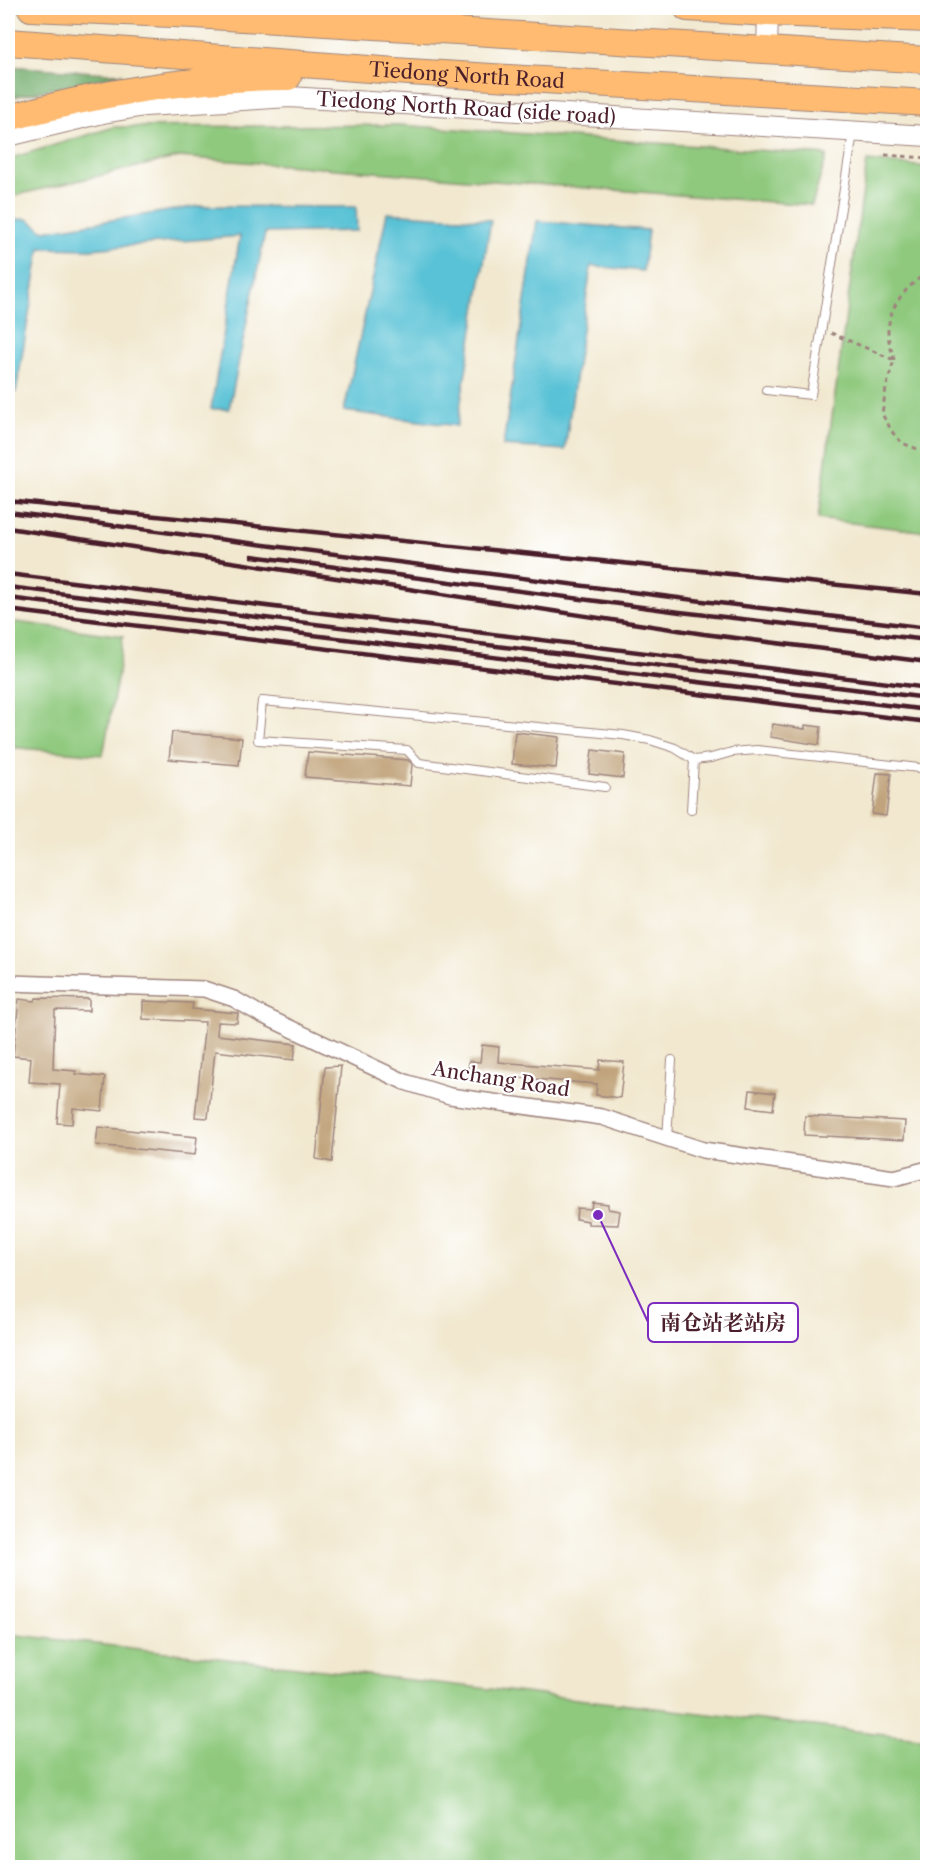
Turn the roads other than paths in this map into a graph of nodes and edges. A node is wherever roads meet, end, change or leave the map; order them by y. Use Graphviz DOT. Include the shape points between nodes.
graph roads {
  1 [pos="31,8"];
  2 [pos="395,8"];
  3 [pos="690,8"];
  4 [pos="861,12"];
  5 [pos="768,13"];
  6 [pos="927,19"];
  7 [pos="502,33"];
  8 [pos="8,42"];
  9 [pos="767,50"];
  10 [pos="927,60"];
  11 [pos="409,72"];
  12 [pos="927,103"];
  13 [pos="8,118"];
  14 [pos="853,132"];
  15 [pos="8,136"];
  16 [pos="927,136"];
  17 [pos="766,390"];
  18 [pos="694,760"];
  19 [pos="927,769"];
  20 [pos="605,787"];
  21 [pos="691,810"];
  22 [pos="8,983"];
  23 [pos="672,1060"];
  24 [pos="667,1138"];
  25 [pos="927,1169"];
  1 -- 7 [label="main road"];
  2 -- 7 [label="main road" via="428,12"];
  3 -- 5 [label="main road"];
  4 -- 5 [label="main road"];
  4 -- 6 [label="main road"];
  5 -- 9 [label="street"];
  7 -- 9 [label="main road"];
  8 -- 11 [label="main road, Tiedong North Road"];
  9 -- 10 [label="main road"];
  11 -- 12 [label="main road, Tiedong North Road"];
  11 -- 13 [label="main road" via="228,78 175,84 54,105"];
  14 -- 15 [label="street, Tiedong North Road (side road)" via="289,97 145,106"];
  14 -- 16 [label="street, Tiedong North Road (side road)"];
  14 -- 17 [label="lane" via="811,395"];
  18 -- 19 [label="lane" via="757,750"];
  18 -- 20 [label="lane" via="675,748 623,735 262,701 258,740 407,750 418,763"];
  18 -- 21 [label="lane"];
  22 -- 24 [label="street, Anchang Road" via="204,989 234,999 429,1091 602,1117"];
  23 -- 24 [label="lane"];
  24 -- 25 [label="street, Anchang Road" via="703,1150 894,1178"];
}
